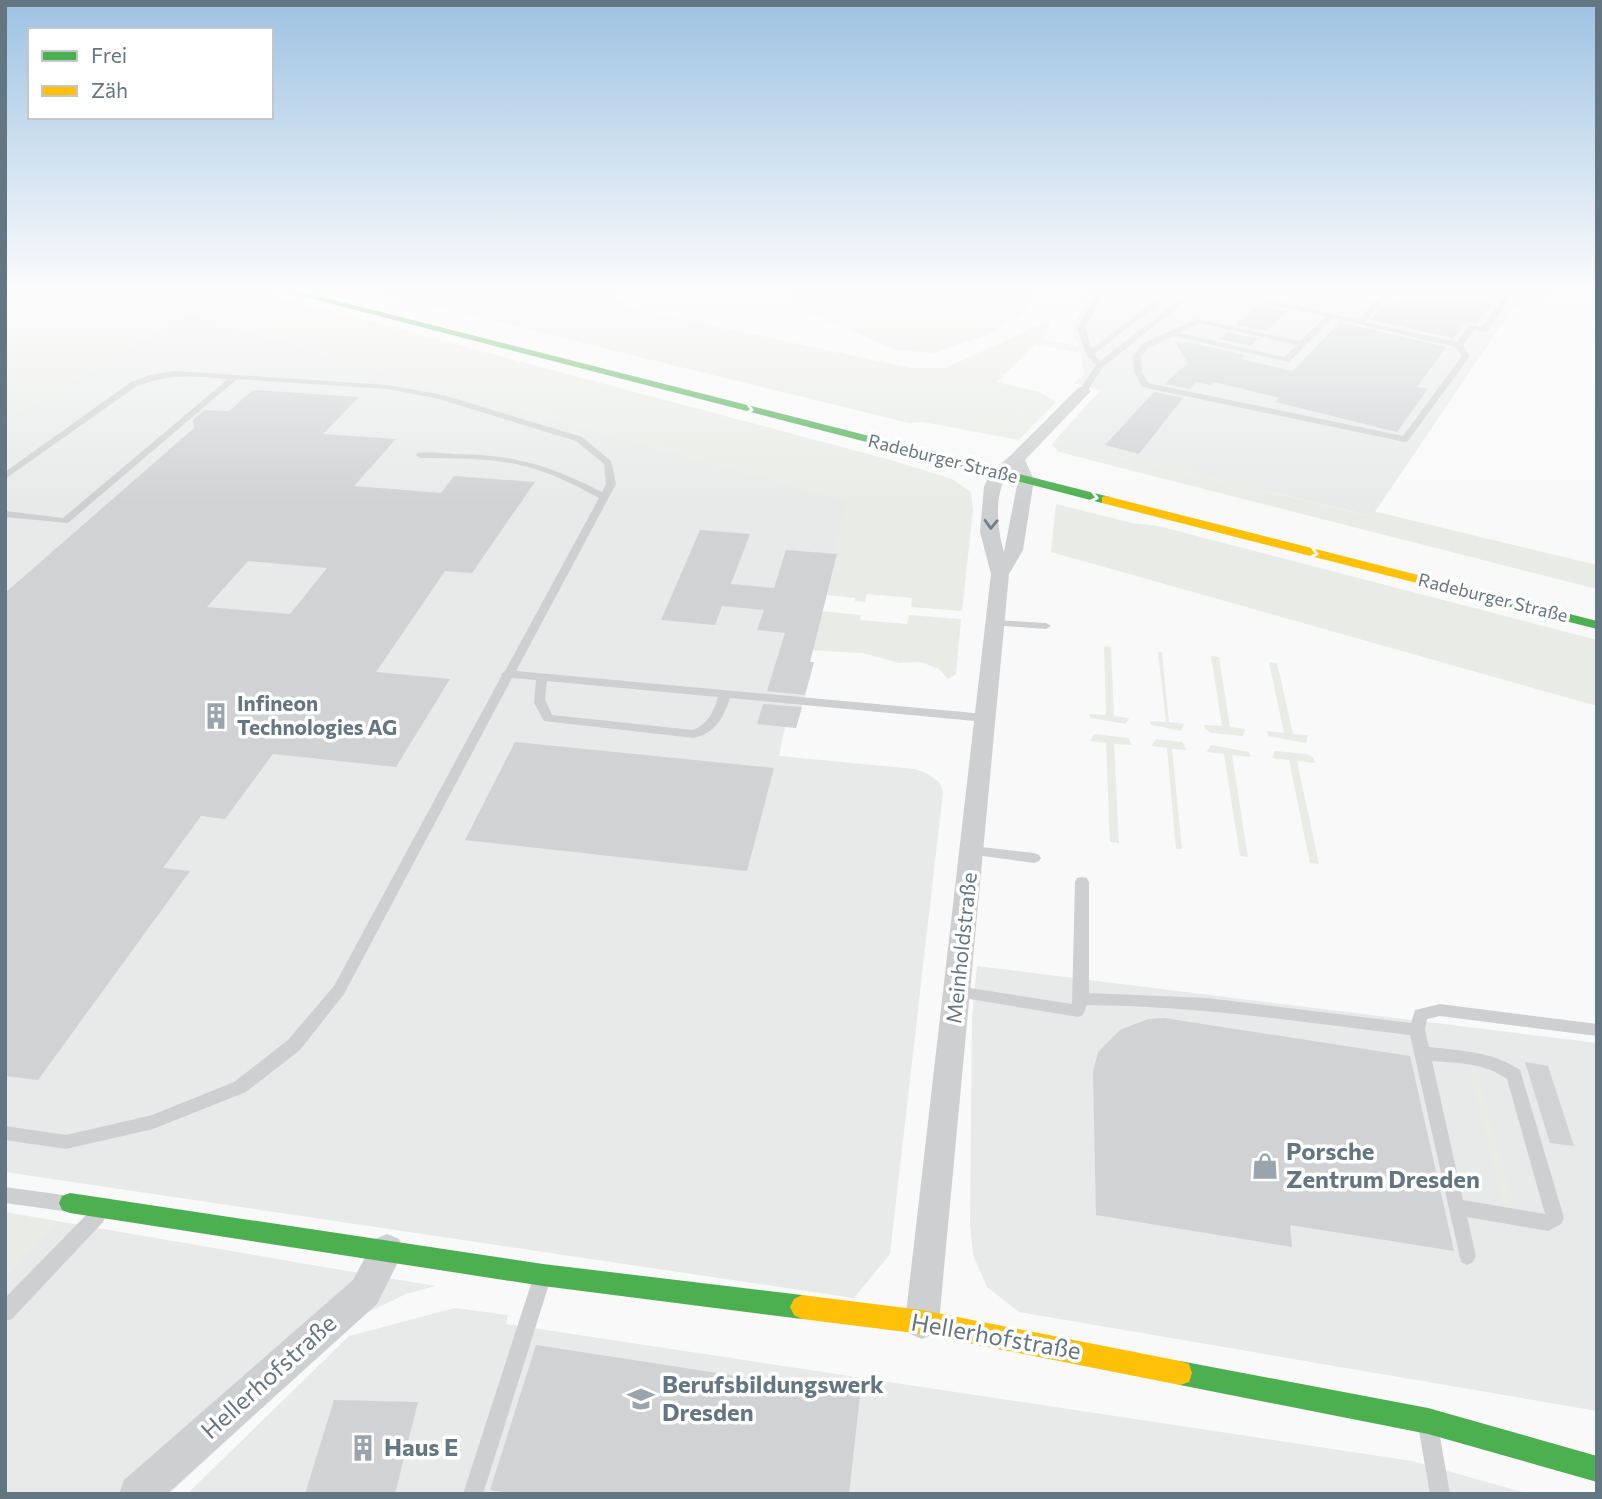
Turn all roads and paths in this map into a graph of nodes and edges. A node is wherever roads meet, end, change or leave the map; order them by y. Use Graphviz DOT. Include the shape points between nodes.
graph roads {
  1 [pos="564,362"];
  2 [pos="627,362"];
  3 [pos="1097,362"];
  4 [pos="1104,362"];
  5 [pos="1137,362"];
  6 [pos="1462,362"];
  7 [pos="1100,365"];
  8 [pos="234,378"];
  9 [pos="1083,391"];
  10 [pos="835,414"];
  11 [pos="991,453"];
  12 [pos="420,455"];
  13 [pos="1017,459"];
  14 [pos="1041,465"];
  15 [pos="998,473"];
  16 [pos="5,476"];
  17 [pos="1026,480"];
  18 [pos="604,497"];
  19 [pos="5,514"];
  20 [pos="1000,574"];
  21 [pos="995,623"];
  22 [pos="1597,625"];
  23 [pos="1046,626"];
  24 [pos="507,674"];
  25 [pos="542,677"];
  26 [pos="725,695"];
  27 [pos="985,718"];
  28 [pos="973,851"];
  29 [pos="1034,858"];
  30 [pos="1082,882"];
  31 [pos="957,992"];
  32 [pos="1081,999"];
  33 [pos="1417,1030"];
  34 [pos="1597,1030"];
  35 [pos="1422,1053"];
  36 [pos="5,1133"];
  37 [pos="5,1195"];
  38 [pos="70,1203"];
  39 [pos="105,1208"];
  40 [pos="1457,1208"];
  41 [pos="387,1250"];
  42 [pos="1467,1256"];
  43 [pos="543,1275"];
  44 [pos="5,1312"];
  45 [pos="922,1322"];
  46 [pos="1427,1421"];
  47 [pos="1597,1469"];
  48 [pos="138,1494"];
  49 [pos="473,1494"];
  50 [pos="1440,1494"];
  1 -- 15 [label="main road, Radeburger Straße, one-way"];
  2 -- 10 [label="main road"];
  3 -- 7 [label="lane"];
  4 -- 7 [label="lane, Radeburger Straße"];
  5 -- 6 [label="lane" via="1145,385 1405,439"];
  7 -- 9 [label="lane, Radeburger Straße"];
  8 -- 16 [label="lane" via="176,373 134,384"];
  8 -- 18 [label="lane" via="388,387 440,397 579,439 608,463 611,484"];
  8 -- 19 [label="lane" via="65,521"];
  9 -- 13 [label="street, Radeburger Straße"];
  11 -- 13 [label="main road, Radeburger Straße"];
  12 -- 18 [label="lane" via="526,464 564,476"];
  13 -- 14 [label="main road, Radeburger Straße"];
  13 -- 15 [label="street"];
  13 -- 17 [label="street"];
  15 -- 17 [label="main road, Radeburger Straße"];
  15 -- 20 [label="street, Meinholdstraße, one-way" via="989,531"];
  17 -- 20 [label="street, Meinholdstraße" via="1014,550"];
  17 -- 22 [label="main road, Radeburger Straße, one-way"];
  18 -- 24 [label="lane"];
  20 -- 21 [label="street, Meinholdstraße"];
  21 -- 23 [label="lane"];
  21 -- 27 [label="street, Meinholdstraße"];
  24 -- 25 [label="lane"];
  24 -- 36 [label="lane" via="339,990 294,1045 240,1087 153,1122 66,1142"];
  25 -- 26 [label="lane"];
  25 -- 26 [label="lane" via="537,695 548,718 601,726 694,734 706,731 716,723"];
  26 -- 27 [label="lane"];
  27 -- 28 [label="street, Meinholdstraße"];
  28 -- 29 [label="lane"];
  28 -- 31 [label="street, Meinholdstraße"];
  30 -- 32 [label="lane"];
  31 -- 32 [label="lane" via="1077,1011"];
  31 -- 45 [label="street, Meinholdstraße"];
  32 -- 33 [label="lane" via="1188,1002"];
  33 -- 34 [label="lane" via="1420,1014 1440,1010"];
  33 -- 35 [label="lane"];
  35 -- 40 [label="lane"];
  35 -- 40 [label="lane" via="1491,1063 1514,1074 1555,1217 1548,1223"];
  37 -- 38 [label="lane"];
  38 -- 39 [label="main road, Hellerhofstraße"];
  39 -- 41 [label="main road, Hellerhofstraße"];
  39 -- 44 [label="lane"];
  40 -- 42 [label="lane"];
  41 -- 43 [label="main road, Hellerhofstraße"];
  41 -- 48 [label="street, Hellerhofstraße" via="365,1292"];
  43 -- 45 [label="main road, Hellerhofstraße"];
  43 -- 49 [label="lane"];
  45 -- 46 [label="main road, Hellerhofstraße"];
  46 -- 47 [label="main road, Hellerhofstraße"];
  46 -- 50 [label="lane"];
}
